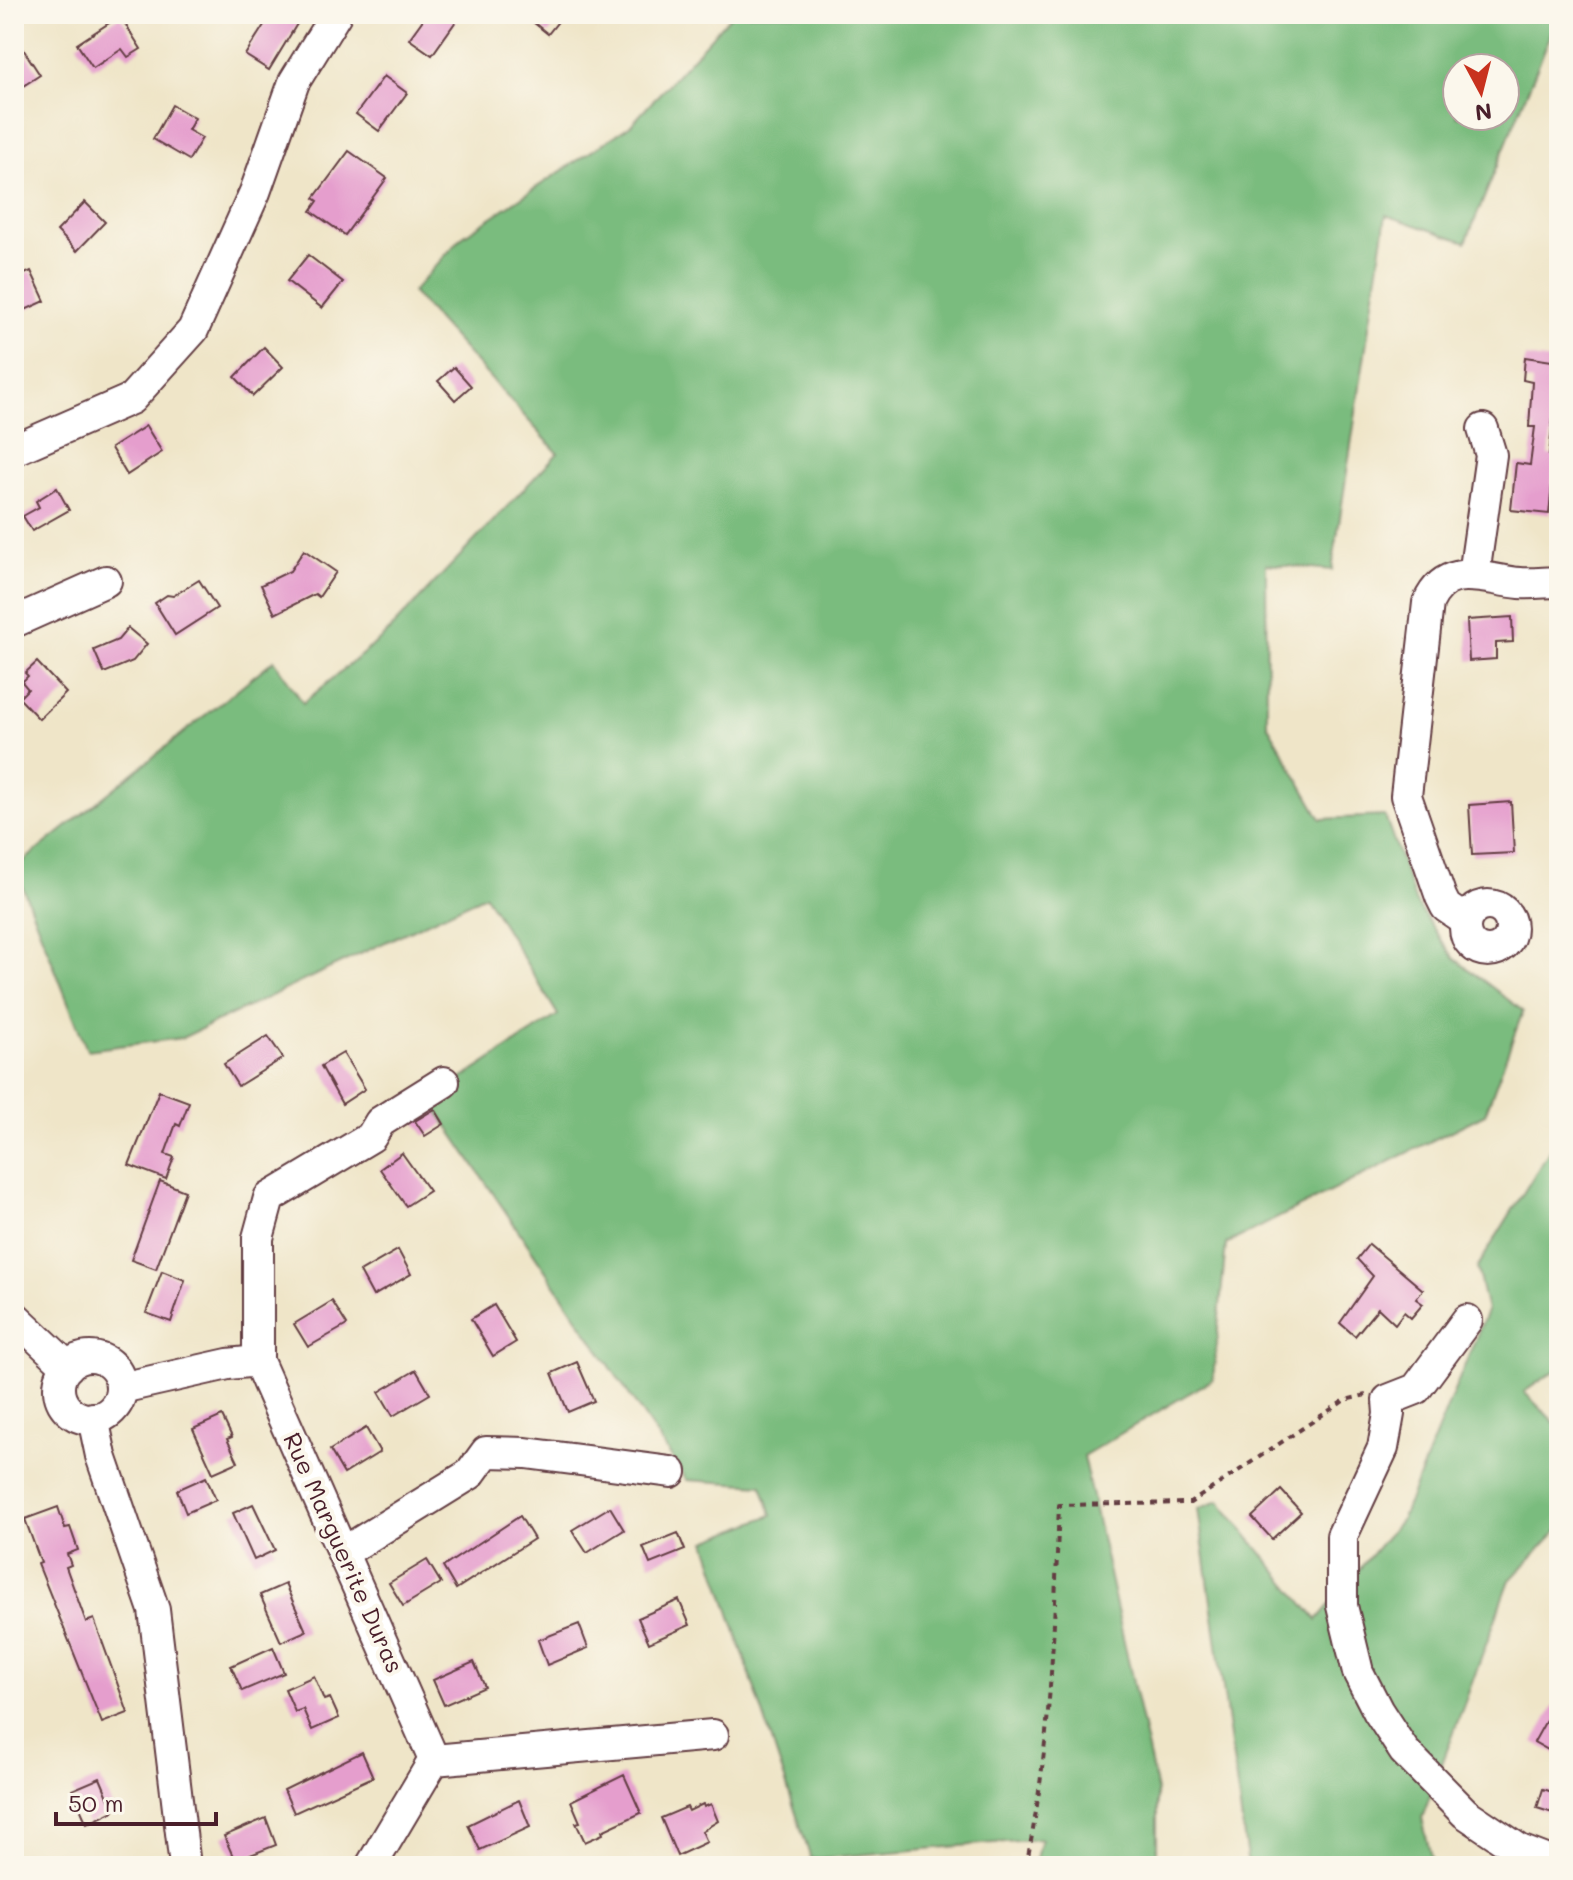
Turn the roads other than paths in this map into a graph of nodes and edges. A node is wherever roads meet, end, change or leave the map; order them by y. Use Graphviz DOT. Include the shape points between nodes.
graph roads {
  1 [pos="336,14"];
  2 [pos="1483,429"];
  3 [pos="14,450"];
  4 [pos="1474,575"];
  5 [pos="106,581"];
  6 [pos="1559,582"];
  7 [pos="14,622"];
  8 [pos="1465,920"];
  9 [pos="444,1082"];
  10 [pos="14,1316"];
  11 [pos="1467,1320"];
  12 [pos="258,1361"];
  13 [pos="68,1367"];
  14 [pos="121,1388"];
  15 [pos="93,1418"];
  16 [pos="671,1472"];
  17 [pos="344,1552"];
  18 [pos="713,1735"];
  19 [pos="434,1760"];
  20 [pos="1559,1865"];
  21 [pos="185,1866"];
  22 [pos="371,1866"];
  1 -- 3 [label="street" via="294,82 255,192 193,330 131,399"];
  2 -- 4 [label="street" via="1491,455"];
  4 -- 6 [label="street" via="1520,583"];
  4 -- 8 [label="street" via="1445,581 1428,603 1406,796 1441,897"];
  5 -- 7 [label="street"];
  9 -- 12 [label="street" via="380,1122 371,1137 269,1198 258,1238"];
  10 -- 13 [label="street"];
  11 -- 20 [label="street" via="1416,1389 1388,1400 1383,1448 1342,1536 1342,1606 1358,1672 1404,1751 1465,1813 1520,1850"];
  12 -- 14 [label="street"];
  12 -- 17 [label="street, Rue Marguerite Duras"];
  13 -- 14 [label="street" via="84,1358 102,1359 116,1370"];
  13 -- 15 [label="street" via="60,1383 63,1401 75,1414"];
  14 -- 15 [label="street" via="116,1405"];
  15 -- 21 [label="street" via="154,1610"];
  16 -- 17 [label="street" via="486,1452 470,1474"];
  17 -- 19 [label="street, Rue Marguerite Duras"];
  18 -- 19 [label="street"];
  19 -- 22 [label="street"];
}
